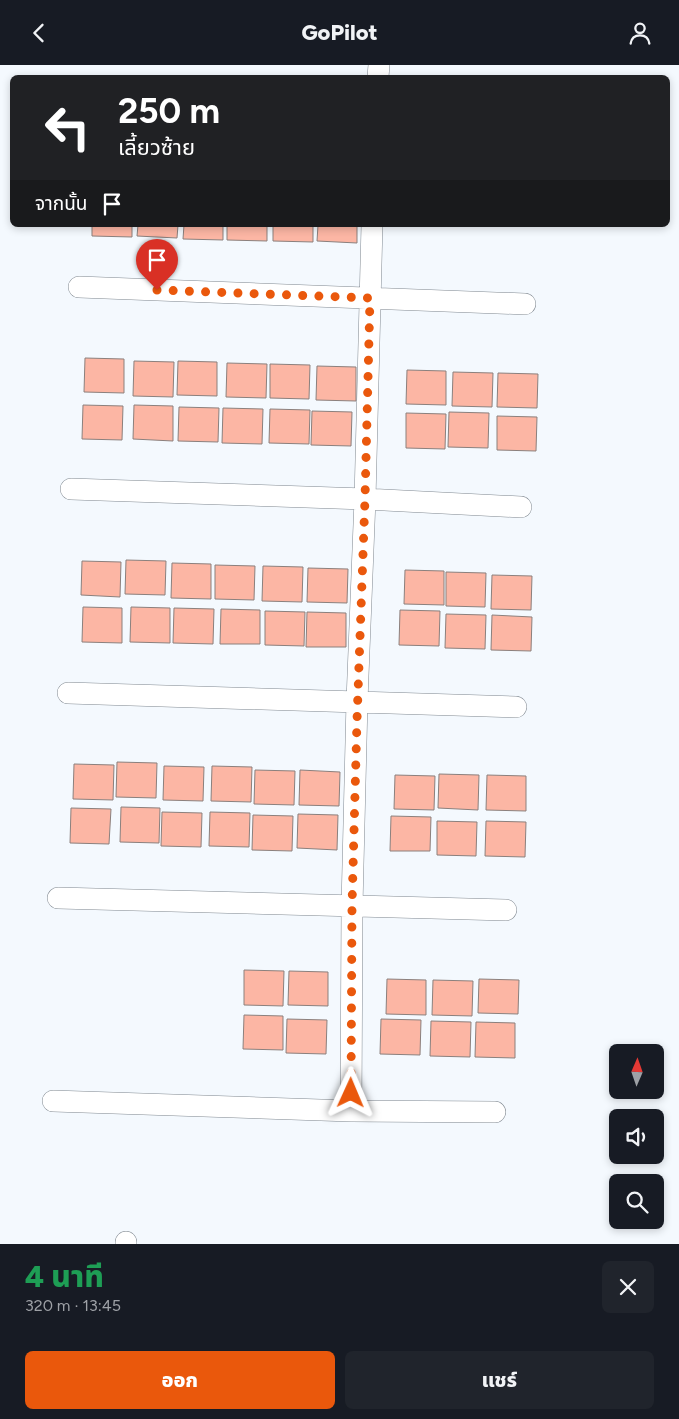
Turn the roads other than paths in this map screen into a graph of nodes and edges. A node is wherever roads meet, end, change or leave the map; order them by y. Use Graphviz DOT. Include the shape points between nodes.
graph roads {
  1 [pos="372,227"];
  2 [pos="79,287"];
  3 [pos="370,298"];
  4 [pos="525,304"];
  5 [pos="71,489"];
  6 [pos="365,499"];
  7 [pos="521,507"];
  8 [pos="68,693"];
  9 [pos="357,701"];
  10 [pos="516,707"];
  11 [pos="58,897"];
  12 [pos="352,906"];
  13 [pos="506,910"];
  14 [pos="53,1101"];
  15 [pos="351,1111"];
  16 [pos="495,1112"];
  1 -- 3 [label="street"];
  2 -- 3 [label="street"];
  3 -- 4 [label="street"];
  3 -- 6 [label="street"];
  5 -- 6 [label="street"];
  6 -- 7 [label="street"];
  6 -- 9 [label="street"];
  8 -- 9 [label="street"];
  9 -- 10 [label="street"];
  9 -- 12 [label="street"];
  11 -- 12 [label="street"];
  12 -- 13 [label="street"];
  12 -- 15 [label="street"];
  14 -- 15 [label="street"];
  15 -- 16 [label="street"];
}
